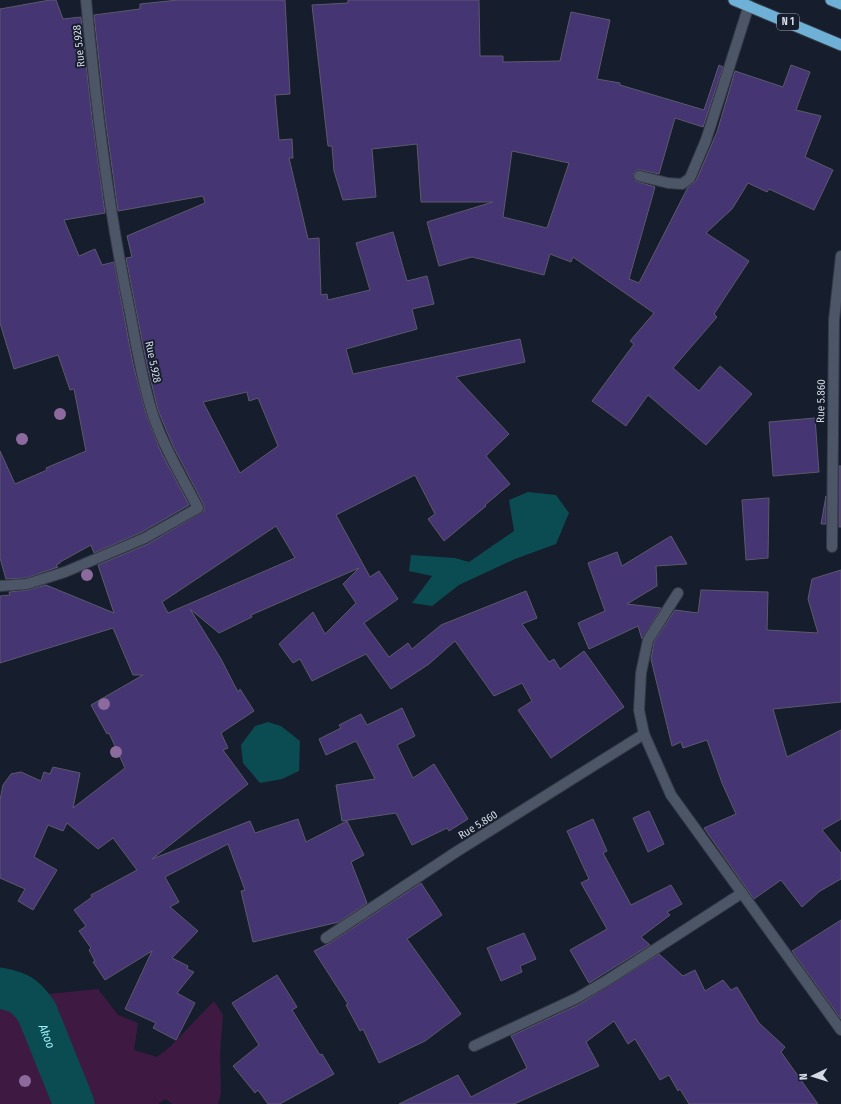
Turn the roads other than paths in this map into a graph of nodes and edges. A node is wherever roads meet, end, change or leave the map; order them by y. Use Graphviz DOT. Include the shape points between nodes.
graph roads {
  1 [pos="86,0"];
  2 [pos="734,0"];
  3 [pos="831,0"];
  4 [pos="841,4"];
  5 [pos="749,5"];
  6 [pos="841,45"];
  7 [pos="639,176"];
  8 [pos="841,256"];
  9 [pos="832,547"];
  10 [pos="0,586"];
  11 [pos="678,593"];
  12 [pos="644,734"];
  13 [pos="742,893"];
  14 [pos="326,938"];
  15 [pos="841,1030"];
  16 [pos="474,1046"];
  1 -- 10 [label="street, Rue 5.928" via="117,250 143,376 152,413 170,455 198,508 145,538 65,572 28,584"];
  2 -- 5 [label="highway, N 1"];
  3 -- 4 [label="highway"];
  5 -- 6 [label="highway, N 1"];
  5 -- 7 [label="street" via="706,140 690,178 682,184"];
  8 -- 9 [label="street, Rue 5.860" via="834,320"];
  11 -- 12 [label="street" via="648,640 641,674 639,710"];
  12 -- 13 [label="street" via="671,795"];
  12 -- 14 [label="street, Rue 5.860" via="456,852"];
  13 -- 15 [label="street"];
  13 -- 16 [label="street" via="577,998"];
}
